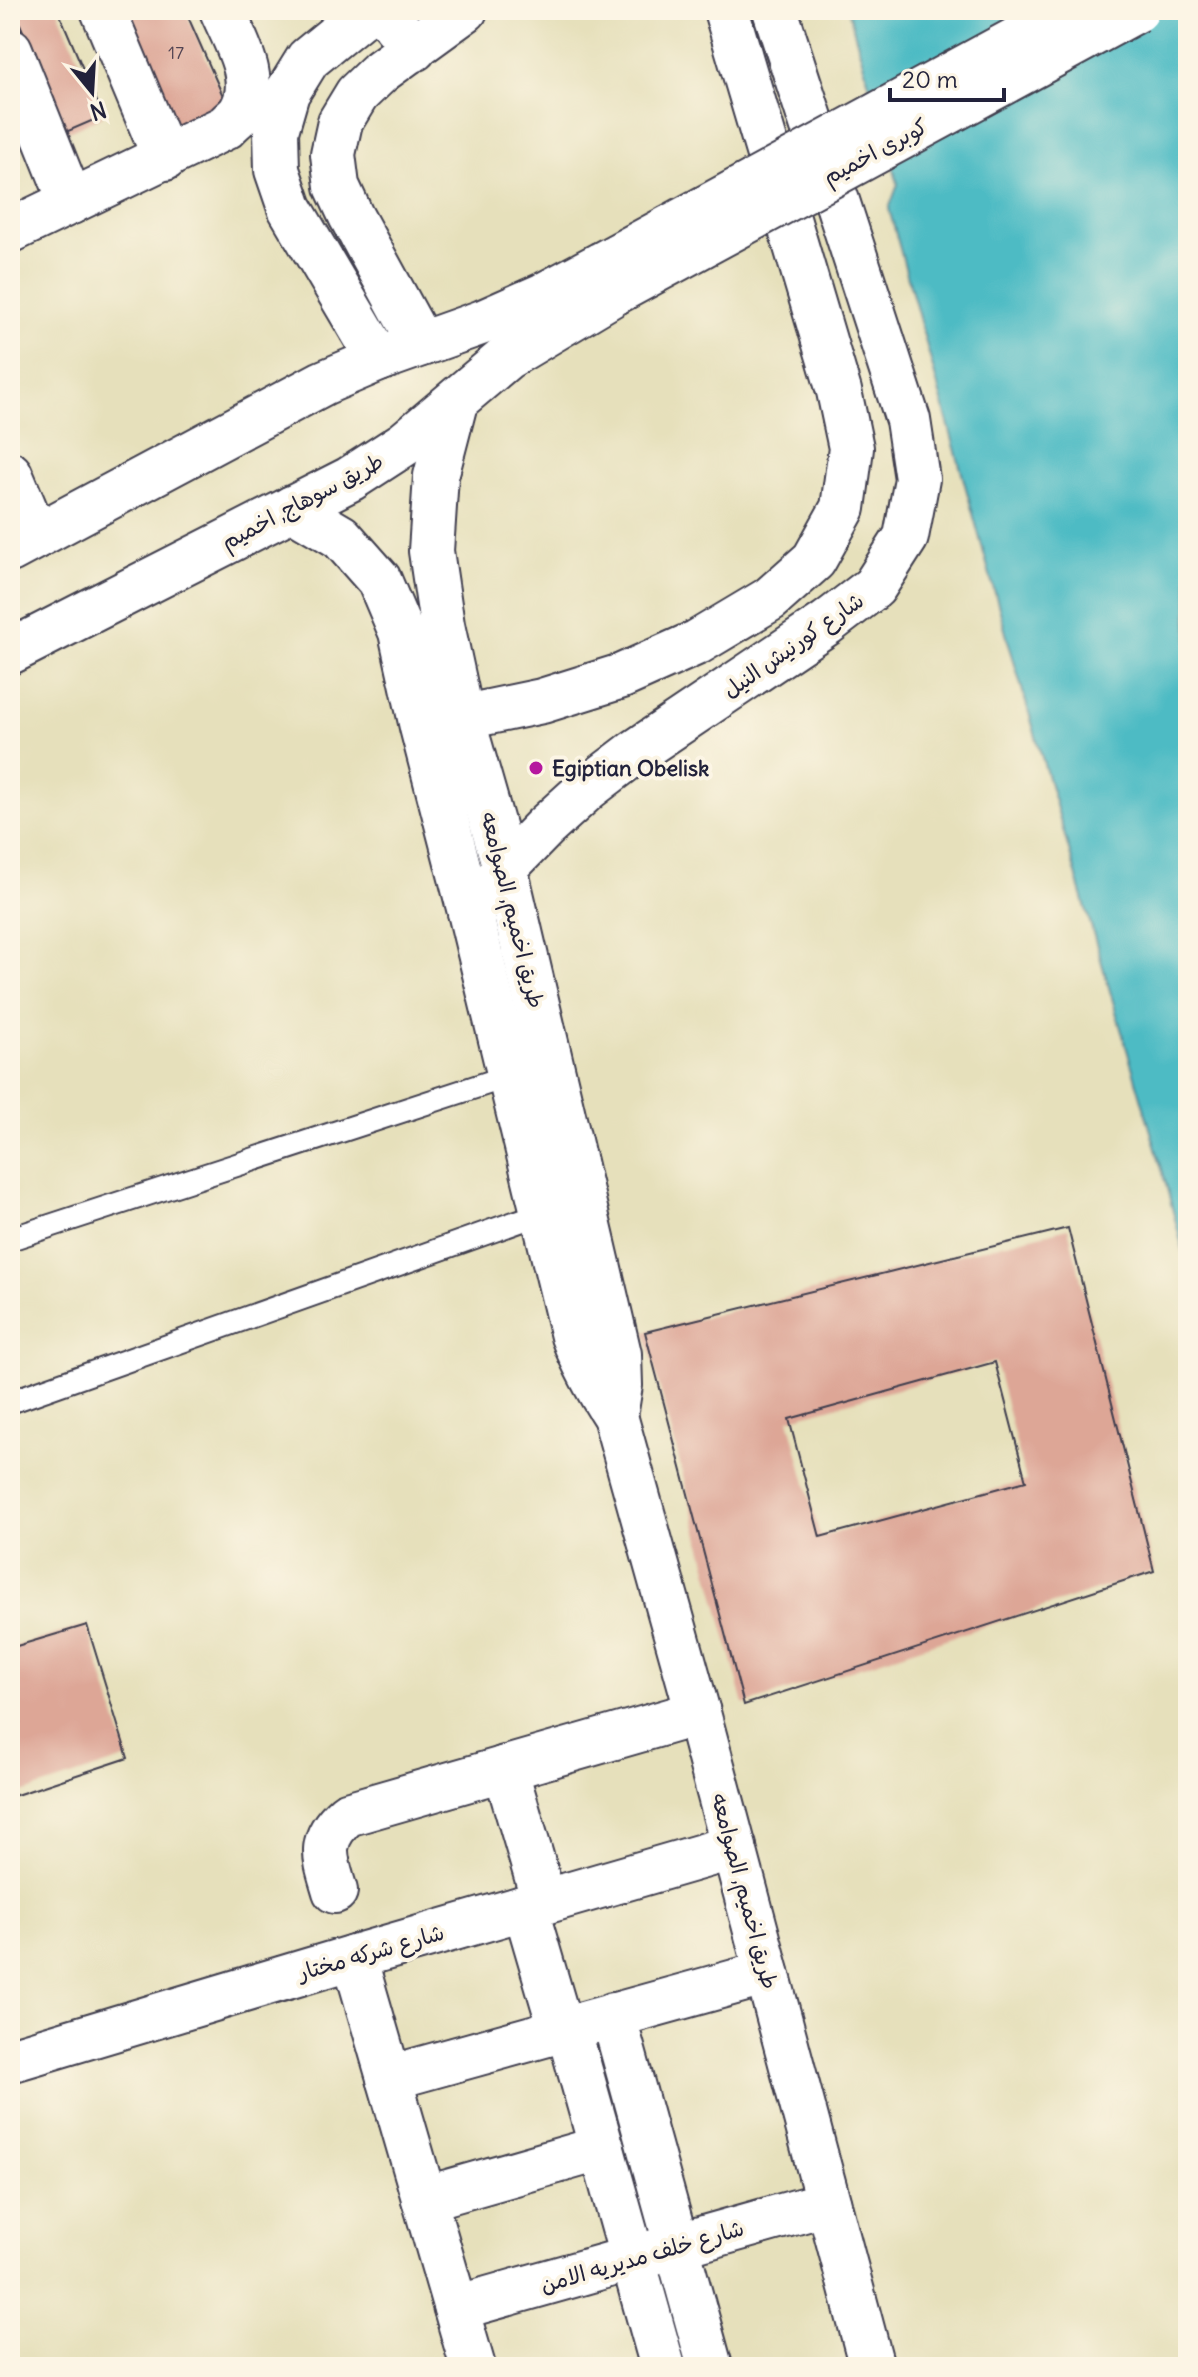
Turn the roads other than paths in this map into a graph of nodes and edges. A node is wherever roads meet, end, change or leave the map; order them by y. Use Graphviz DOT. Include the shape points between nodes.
graph roads {
  1 [pos="103,10"];
  2 [pos="222,10"];
  3 [pos="368,10"];
  4 [pos="383,10"];
  5 [pos="465,10"];
  6 [pos="726,10"];
  7 [pos="775,10"];
  8 [pos="1071,10"];
  9 [pos="1137,10"];
  10 [pos="414,49"];
  11 [pos="12,59"];
  12 [pos="165,158"];
  13 [pos="71,202"];
  14 [pos="10,231"];
  15 [pos="608,278"];
  16 [pos="421,344"];
  17 [pos="379,359"];
  18 [pos="455,403"];
  19 [pos="10,474"];
  20 [pos="292,508"];
  21 [pos="23,543"];
  22 [pos="10,652"];
  23 [pos="442,722"];
  24 [pos="505,868"];
  25 [pos="470,912"];
  26 [pos="552,1065"];
  27 [pos="510,1075"];
  28 [pos="564,1208"];
  29 [pos="10,1239"];
  30 [pos="10,1402"];
  31 [pos="698,1713"];
  32 [pos="505,1768"];
  33 [pos="734,1847"];
  34 [pos="335,1891"];
  35 [pos="535,1904"];
  36 [pos="354,1957"];
  37 [pos="767,1973"];
  38 [pos="613,2015"];
  39 [pos="565,2029"];
  40 [pos="10,2060"];
  41 [pos="389,2078"];
  42 [pos="602,2148"];
  43 [pos="424,2199"];
  44 [pos="828,2203"];
  45 [pos="677,2246"];
  46 [pos="632,2258"];
  47 [pos="456,2308"];
  48 [pos="473,2367"];
  49 [pos="663,2367"];
  50 [pos="710,2367"];
  51 [pos="872,2367"];
  1 -- 12 [label="main road"];
  2 -- 12 [label="main road" via="248,74 248,94 226,127"];
  3 -- 17 [label="main road" via="308,59 287,93 276,131 277,170 290,208"];
  4 -- 10 [label="main road"];
  5 -- 10 [label="main road"];
  6 -- 23 [label="main road" via="839,391 851,448 843,508 814,560 770,599 698,642 622,676 542,701"];
  7 -- 24 [label="main road, شارع كورنيش النيل" via="908,420 917,479 906,537 874,587 634,753"];
  8 -- 15 [label="main road, كوبرى اخميم, bridge"];
  9 -- 15 [label="main road, كوبرى اخميم, bridge"];
  10 -- 16 [label="main road" via="357,94 340,122 333,154 337,186"];
  11 -- 13 [label="main road"];
  12 -- 13 [label="main road"];
  13 -- 14 [label="main road"];
  15 -- 16 [label="main road" via="544,295"];
  15 -- 18 [label="main road, طريق سوهاج, اخميم"];
  16 -- 17 [label="main road"];
  17 -- 21 [label="main road" via="269,410"];
  18 -- 20 [label="main road, طريق سوهاج, اخميم" via="350,479"];
  18 -- 23 [label="main road, طريق اخميم, الصوامعه" via="436,476 431,551 442,625"];
  19 -- 21 [label="main road"];
  20 -- 22 [label="main road, طريق سوهاج, اخميم"];
  20 -- 23 [label="main road, طريق اخميم, الصوامعه" via="341,537 379,580"];
  23 -- 24 [label="main road, طريق اخميم, الصوامعه"];
  23 -- 25 [label="main road, طريق اخميم, الصوامعه"];
  24 -- 25 [label="main road, شارع كورنيش النيل"];
  24 -- 26 [label="main road, طريق اخميم, الصوامعه"];
  25 -- 27 [label="main road, طريق اخميم, الصوامعه"];
  26 -- 27 [label="lane"];
  26 -- 28 [label="main road, طريق اخميم, الصوامعه"];
  27 -- 28 [label="main road, طريق اخميم, الصوامعه"];
  27 -- 29 [label="lane"];
  28 -- 30 [label="lane"];
  28 -- 31 [label="main road, طريق اخميم, الصوامعه" via="619,1354 615,1416"];
  31 -- 32 [label="main road"];
  31 -- 33 [label="main road, طريق اخميم, الصوامعه"];
  32 -- 34 [label="main road" via="347,1814 333,1827 326,1845"];
  32 -- 35 [label="main road"];
  33 -- 35 [label="main road, شارع شركه مختار"];
  33 -- 37 [label="main road, طريق اخميم, الصوامعه"];
  35 -- 36 [label="main road, شارع شركه مختار"];
  35 -- 39 [label="main road"];
  36 -- 40 [label="main road, شارع شركه مختار"];
  36 -- 41 [label="main road"];
  37 -- 38 [label="main road"];
  37 -- 44 [label="main road, طريق اخميم, الصوامعه"];
  38 -- 39 [label="main road"];
  38 -- 45 [label="main road"];
  39 -- 41 [label="main road"];
  39 -- 42 [label="main road"];
  41 -- 43 [label="main road"];
  42 -- 43 [label="main road"];
  42 -- 46 [label="main road"];
  43 -- 47 [label="main road"];
  44 -- 45 [label="main road, شارع خلف مديريه الامن"];
  44 -- 51 [label="main road, طريق اخميم, الصوامعه"];
  45 -- 46 [label="main road, شارع خلف مديريه الامن"];
  45 -- 50 [label="main road"];
  46 -- 47 [label="main road, شارع خلف مديريه الامن"];
  46 -- 49 [label="main road"];
  47 -- 48 [label="main road"];
}
